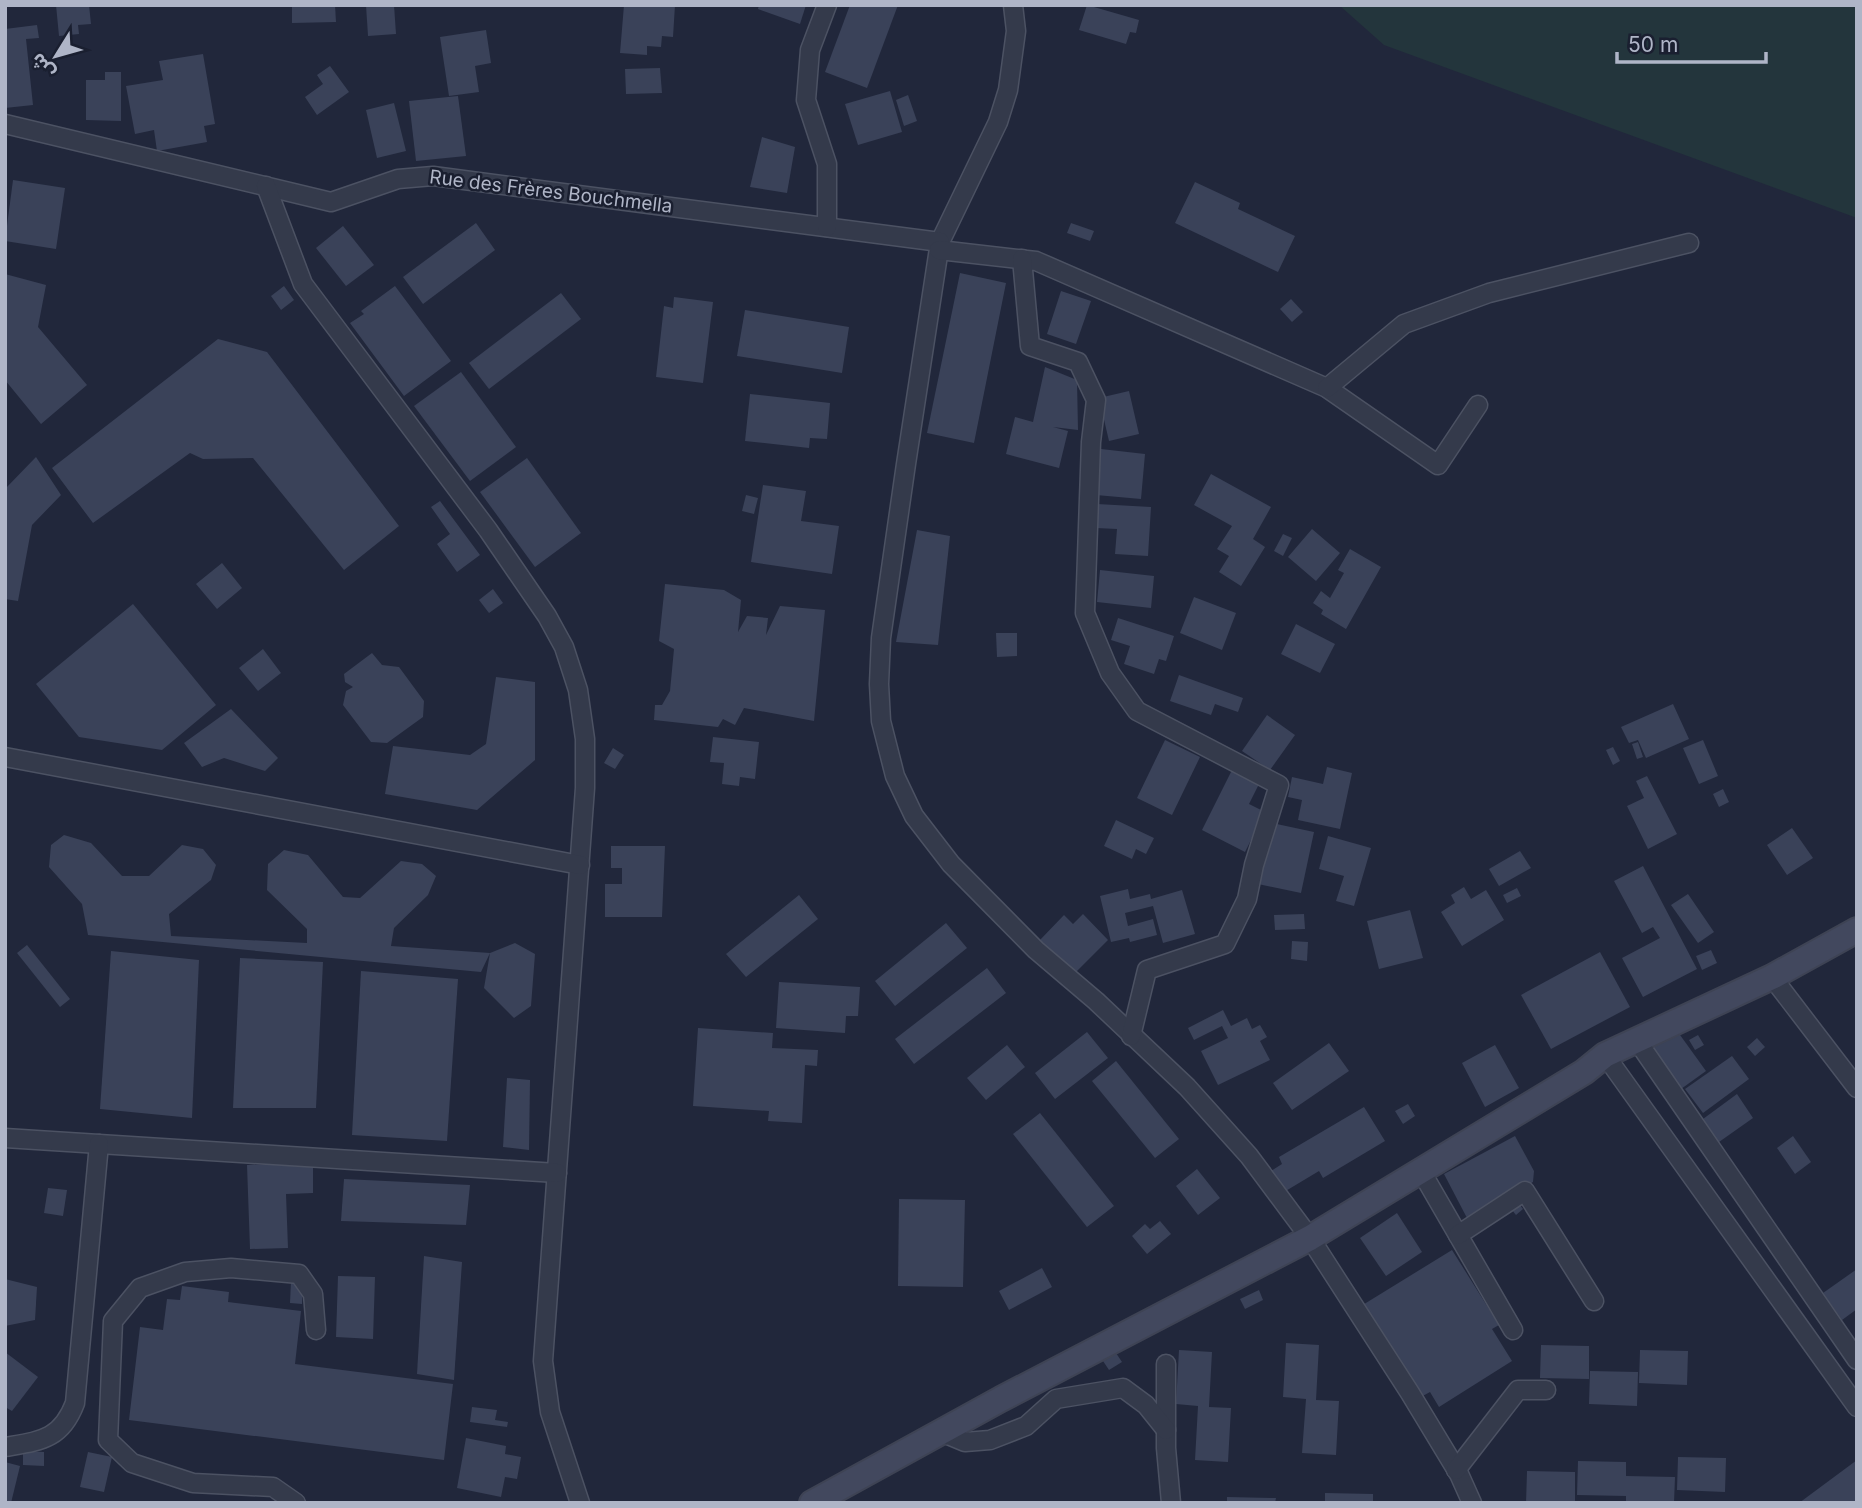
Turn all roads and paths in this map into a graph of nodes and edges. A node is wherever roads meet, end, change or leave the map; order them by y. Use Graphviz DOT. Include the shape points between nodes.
graph roads {
  1 [pos="827,5"];
  2 [pos="1013,5"];
  3 [pos="5,124"];
  4 [pos="266,186"];
  5 [pos="827,227"];
  6 [pos="1689,243"];
  7 [pos="939,246"];
  8 [pos="1022,259"];
  9 [pos="1328,388"];
  10 [pos="1478,405"];
  11 [pos="5,757"];
  12 [pos="580,865"];
  13 [pos="1857,930"];
  14 [pos="1772,977"];
  15 [pos="1131,1036"];
  16 [pos="1638,1042"];
  17 [pos="1605,1055"];
  18 [pos="1857,1088"];
  19 [pos="5,1138"];
  20 [pos="99,1144"];
  21 [pos="1421,1171"];
  22 [pos="556,1173"];
  23 [pos="1458,1235"];
  24 [pos="1310,1238"];
  25 [pos="1594,1301"];
  26 [pos="1823,1311"];
  27 [pos="1799,1326"];
  28 [pos="1513,1329"];
  29 [pos="316,1330"];
  30 [pos="1857,1360"];
  31 [pos="1167,1364"];
  32 [pos="1546,1390"];
  33 [pos="1857,1407"];
  34 [pos="1166,1430"];
  35 [pos="941,1432"];
  36 [pos="5,1447"];
  37 [pos="1456,1470"];
  38 [pos="296,1503"];
  39 [pos="580,1503"];
  40 [pos="812,1503"];
  41 [pos="1171,1503"];
  42 [pos="1472,1503"];
  1 -- 5 [label="street" via="810,50 806,100 827,164"];
  2 -- 7 [label="street" via="1014,59 998,122"];
  3 -- 4 [label="street, Rue des Frères Bouchmella"];
  4 -- 5 [label="street, Rue des Frères Bouchmella" via="331,202 398,179 433,176"];
  4 -- 12 [label="street" via="303,284 488,530 564,647 576,679 585,739"];
  5 -- 7 [label="street, Rue des Frères Bouchmella"];
  6 -- 9 [label="street" via="1489,293 1404,324"];
  7 -- 8 [label="street, Rue des Frères Bouchmella"];
  7 -- 15 [label="street" via="881,638 884,736 906,803 936,846 991,907"];
  8 -- 9 [label="street, Rue des Frères Bouchmella" via="1036,261"];
  8 -- 15 [label="street" via="1030,346 1078,362 1096,400 1085,613 1110,673 1137,711 1279,785 1247,899 1225,944 1147,970"];
  9 -- 10 [label="street, Rue des Frères Bouchmella" via="1438,465"];
  11 -- 12 [label="street"];
  12 -- 22 [label="street"];
  13 -- 14 [label="main road"];
  14 -- 16 [label="main road"];
  14 -- 18 [label="street"];
  15 -- 24 [label="street" via="1230,1133"];
  16 -- 17 [label="main road"];
  16 -- 26 [label="street"];
  17 -- 21 [label="main road"];
  17 -- 27 [label="street"];
  19 -- 20 [label="street"];
  20 -- 22 [label="street"];
  20 -- 36 [label="street" via="75,1403 69,1419 54,1434"];
  21 -- 23 [label="street"];
  21 -- 24 [label="main road"];
  22 -- 39 [label="street" via="543,1361 550,1412"];
  23 -- 25 [label="street" via="1525,1191"];
  23 -- 28 [label="street"];
  24 -- 35 [label="main road"];
  24 -- 37 [label="street"];
  26 -- 27 [label="street"];
  26 -- 30 [label="street"];
  27 -- 33 [label="street"];
  29 -- 38 [label="street" via="313,1294 299,1274 231,1268 185,1272 140,1288 113,1321 108,1440 132,1463 193,1483 273,1487"];
  31 -- 34 [label="street"];
  32 -- 37 [label="street" via="1518,1391"];
  34 -- 35 [label="street" via="1146,1405 1123,1388 1056,1399 1026,1426 990,1440 965,1441"];
  34 -- 41 [label="street"];
  35 -- 40 [label="main road"];
  37 -- 42 [label="street"];
}
